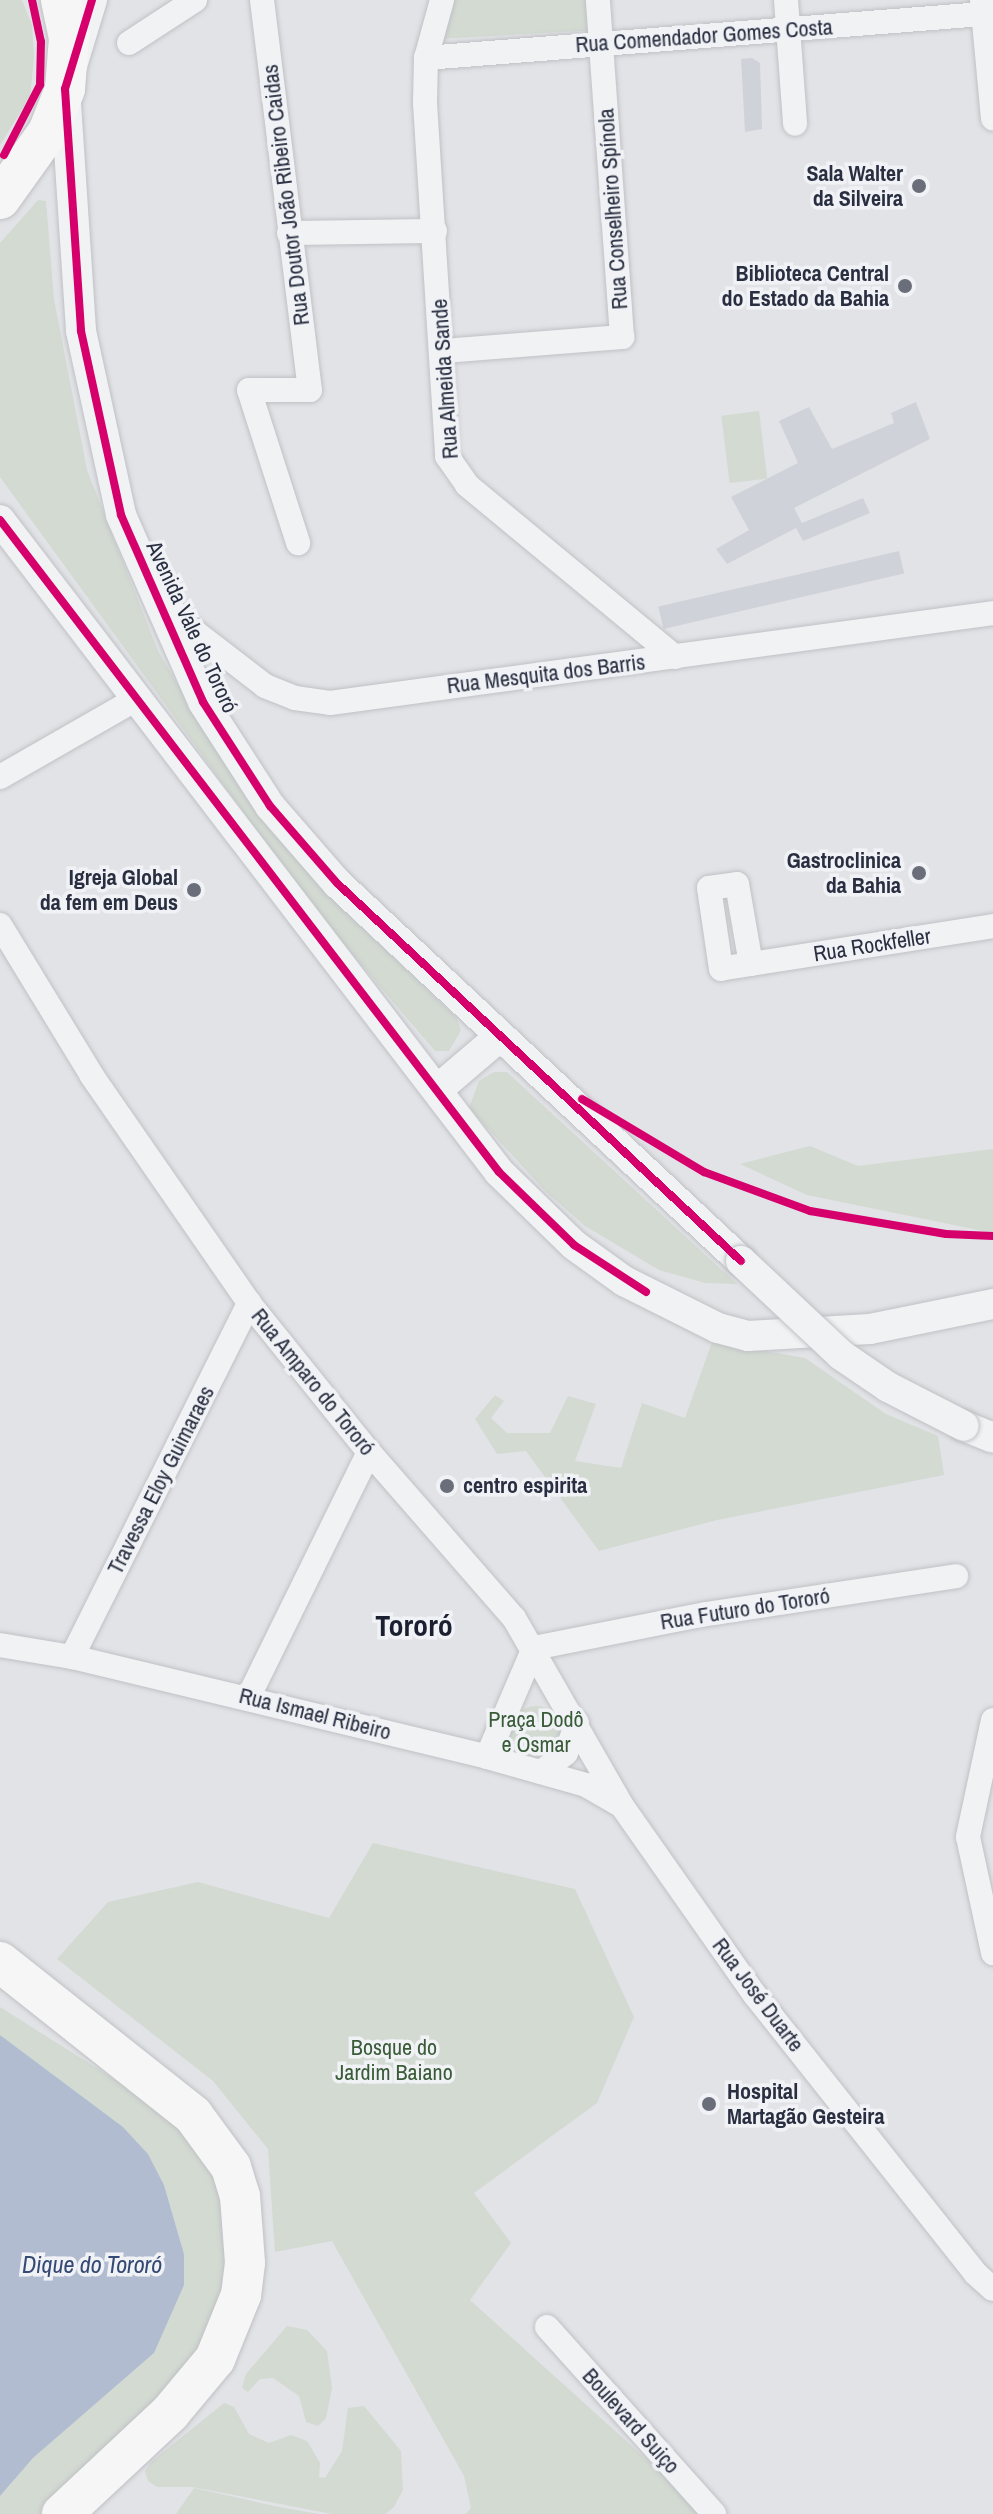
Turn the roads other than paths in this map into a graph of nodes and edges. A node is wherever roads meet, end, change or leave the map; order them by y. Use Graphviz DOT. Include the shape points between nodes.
graph roads {
  1 [pos="61,0"];
  2 [pos="92,0"];
  3 [pos="195,0"];
  4 [pos="262,0"];
  5 [pos="442,0"];
  6 [pos="598,0"];
  7 [pos="786,0"];
  8 [pos="982,7"];
  9 [pos="789,29"];
  10 [pos="129,43"];
  11 [pos="601,43"];
  12 [pos="426,58"];
  13 [pos="65,89"];
  14 [pos="993,118"];
  15 [pos="795,124"];
  16 [pos="0,199"];
  17 [pos="435,231"];
  18 [pos="289,233"];
  19 [pos="443,351"];
  20 [pos="0,520"];
  21 [pos="298,543"];
  22 [pos="144,574"];
  23 [pos="993,613"];
  24 [pos="675,657"];
  25 [pos="136,699"];
  26 [pos="0,777"];
  27 [pos="0,925"];
  28 [pos="993,926"];
  29 [pos="5,947"];
  30 [pos="751,964"];
  31 [pos="499,1037"];
  32 [pos="437,1090"];
  33 [pos="249,1303"];
  34 [pos="993,1304"];
  35 [pos="993,1438"];
  36 [pos="369,1452"];
  37 [pos="956,1576"];
  38 [pos="0,1645"];
  39 [pos="534,1648"];
  40 [pos="72,1657"];
  41 [pos="562,1697"];
  42 [pos="248,1698"];
  43 [pos="512,1699"];
  44 [pos="993,1720"];
  45 [pos="577,1723"];
  46 [pos="487,1757"];
  47 [pos="541,1772"];
  48 [pos="622,1806"];
  49 [pos="993,1953"];
  50 [pos="0,1962"];
  51 [pos="993,2289"];
  52 [pos="547,2327"];
  53 [pos="62,2514"];
  54 [pos="714,2514"];
  1 -- 13 [label="main road" via="69,38"];
  2 -- 13 [label="street"];
  3 -- 10 [label="street"];
  4 -- 18 [label="street, Rua Doutor João Ribeiro Caidas"];
  5 -- 12 [label="street, Rua Almeida Sande"];
  6 -- 11 [label="street"];
  7 -- 9 [label="street"];
  8 -- 9 [label="street, Rua Comendador Gomes Costa"];
  8 -- 14 [label="street"];
  9 -- 11 [label="street, Rua Comendador Gomes Costa"];
  9 -- 15 [label="street"];
  11 -- 12 [label="street, Rua Comendador Gomes Costa"];
  11 -- 19 [label="street, Rua Conselheiro Spínola" via="622,337"];
  12 -- 17 [label="street, Rua Almeida Sande"];
  13 -- 16 [label="main road" via="48,132"];
  13 -- 22 [label="street, Avenida Vale do Tororó" via="81,331 121,515"];
  17 -- 18 [label="street"];
  17 -- 19 [label="street, Rua Almeida Sande"];
  18 -- 21 [label="street, Rua Doutor João Ribeiro Caidas" via="310,390 249,390"];
  19 -- 24 [label="street, Rua Almeida Sande" via="447,456 453,472"];
  20 -- 25 [label="street"];
  22 -- 24 [label="street, Rua Mesquita dos Barris" via="182,622 223,656 265,686 295,698 330,703"];
  22 -- 31 [label="street, Avenida Vale do Tororó" via="203,702 270,806 337,883"];
  23 -- 24 [label="street, Rua Mesquita dos Barris"];
  25 -- 26 [label="street"];
  25 -- 32 [label="street"];
  27 -- 29 [label="street, Rua Amparo do Tororó"];
  28 -- 30 [label="street, Rua Rockfeller"];
  29 -- 33 [label="street, Rua Amparo do Tororó"];
  31 -- 32 [label="street"];
  31 -- 35 [label="street, Avenida Vale do Tororó, bridge" via="841,1355 888,1387"];
  32 -- 34 [label="street" via="499,1172 574,1245 624,1281 718,1328 748,1336 808,1336"];
  33 -- 36 [label="street, Rua Amparo do Tororó"];
  33 -- 40 [label="street, Travessa Eloy Guimaraes"];
  36 -- 39 [label="street, Rua Amparo do Tororó"];
  36 -- 42 [label="street"];
  37 -- 39 [label="street, Rua Futuro do Tororó" via="706,1614"];
  38 -- 40 [label="street, Rua Ismael Ribeiro"];
  39 -- 41 [label="street, Rua Amparo do Tororó"];
  39 -- 43 [label="street"];
  40 -- 42 [label="street, Rua Ismael Ribeiro"];
  41 -- 43 [label="street" via="536,1692"];
  41 -- 45 [label="street, Rua Amparo do Tororó"];
  42 -- 46 [label="street, Rua Ismael Ribeiro"];
  43 -- 46 [label="street"];
  44 -- 49 [label="street" via="968,1837"];
  45 -- 47 [label="street" via="566,1753"];
  45 -- 48 [label="street, Rua Amparo do Tororó"];
  46 -- 47 [label="street, Rua Ismael Ribeiro"];
  47 -- 48 [label="street, Rua Ismael Ribeiro" via="586,1785"];
  48 -- 51 [label="street, Rua José Duarte" via="755,1995"];
  50 -- 53 [label="main road" via="193,2115 231,2167 240,2196 245,2263 241,2295 215,2359 170,2413"];
  52 -- 54 [label="street, Boulevard Suiço"];
}
